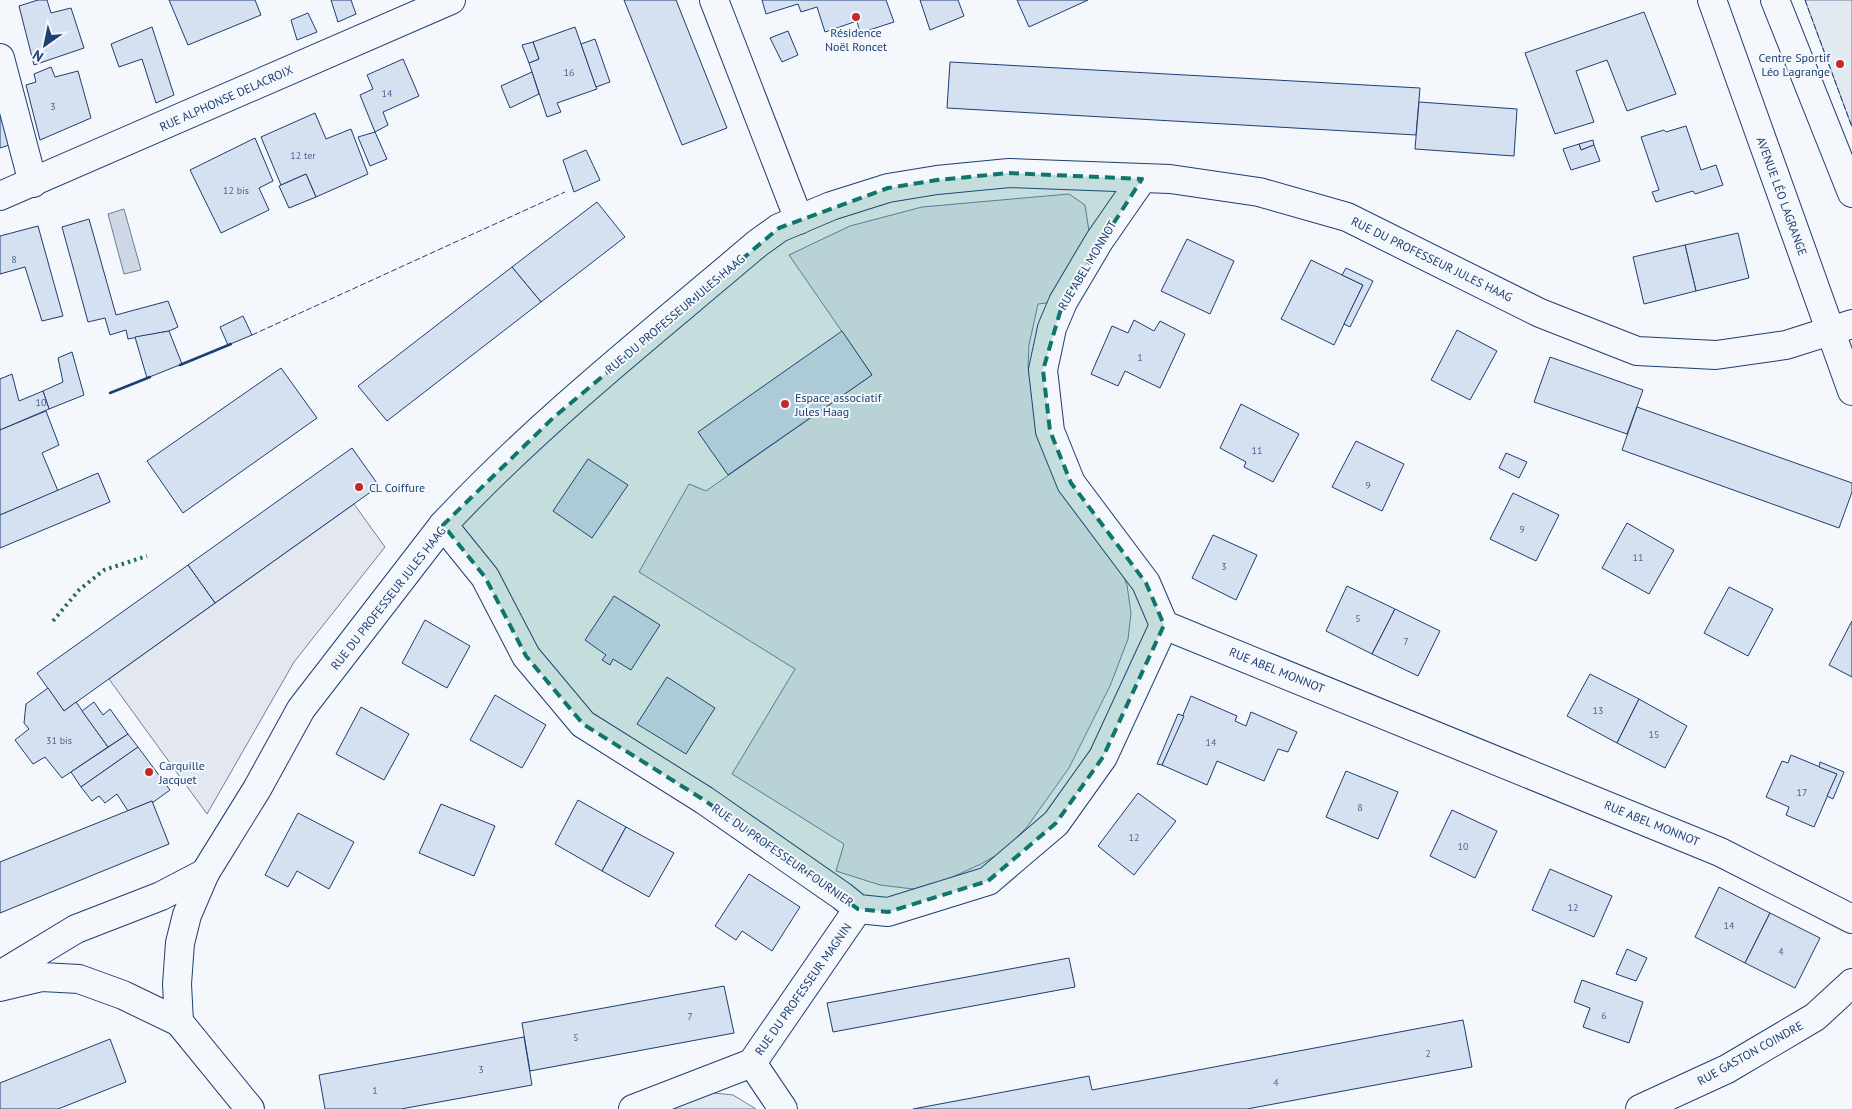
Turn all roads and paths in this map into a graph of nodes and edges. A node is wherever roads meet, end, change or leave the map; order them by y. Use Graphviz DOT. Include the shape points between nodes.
graph roads {
  1 [pos="451,0"];
  2 [pos="714,0"];
  3 [pos="1712,0"];
  4 [pos="1775,0"];
  5 [pos="0,58"];
  6 [pos="1142,179"];
  7 [pos="33,183"];
  8 [pos="1852,193"];
  9 [pos="0,196"];
  10 [pos="799,220"];
  11 [pos="1841,328"];
  12 [pos="1852,392"];
  13 [pos="443,525"];
  14 [pos="1164,625"];
  15 [pos="205,874"];
  16 [pos="858,909"];
  17 [pos="1852,919"];
  18 [pos="0,975"];
  19 [pos="1852,983"];
  20 [pos="0,987"];
  21 [pos="179,1022"];
  22 [pos="752,1063"];
  23 [pos="250,1109"];
  24 [pos="633,1109"];
  25 [pos="783,1109"];
  26 [pos="1640,1109"];
  1 -- 7 [label="street, RUE ALPHONSE DELACROIX"];
  2 -- 10 [label="street"];
  3 -- 11 [label="street, AVENUE LÉO LAGRANGE"];
  4 -- 8 [label="street"];
  5 -- 7 [label="street"];
  6 -- 10 [label="street, RUE DU PROFESSEUR JULES HAAG" via="1008,173 936,180 888,188"];
  6 -- 11 [label="street, RUE DU PROFESSEUR JULES HAAG" via="1259,192 1348,217 1540,313 1637,351 1716,355 1786,345"];
  6 -- 14 [label="street, RUE ABEL MONNOT" via="1099,241 1063,302 1052,328 1043,370 1050,431 1071,482 1146,584"];
  7 -- 9 [label="street, RUE ALPHONSE DELACROIX"];
  10 -- 13 [label="street, RUE DU PROFESSEUR JULES HAAG" via="779,228 758,243 552,418"];
  11 -- 12 [label="street, AVENUE LÉO LAGRANGE"];
  13 -- 15 [label="street, RUE DU PROFESSEUR JULES HAAG" via="301,709"];
  13 -- 16 [label="street, RUE DU PROFESSEUR FOURNIER" via="485,577 526,656 583,724 704,800"];
  14 -- 16 [label="street, RUE DU PROFESSEUR FOURNIER" via="1103,757 1056,823 988,881 888,912"];
  14 -- 17 [label="street, RUE ABEL MONNOT" via="1720,852"];
  15 -- 18 [label="street" via="161,896 76,929"];
  15 -- 21 [label="street, RUE DU PROFESSEUR JULES HAAG" via="187,915 180,943 176,984"];
  16 -- 22 [label="street, RUE DU PROFESSEUR MAGNIN"];
  19 -- 26 [label="street, RUE GASTON COINDRE" via="1815,1017 1727,1069"];
  20 -- 21 [label="street" via="42,977 79,979 123,995"];
  21 -- 23 [label="street"];
  22 -- 24 [label="street, RUE DU PROFESSEUR MAGNIN"];
  22 -- 25 [label="street"];
}
